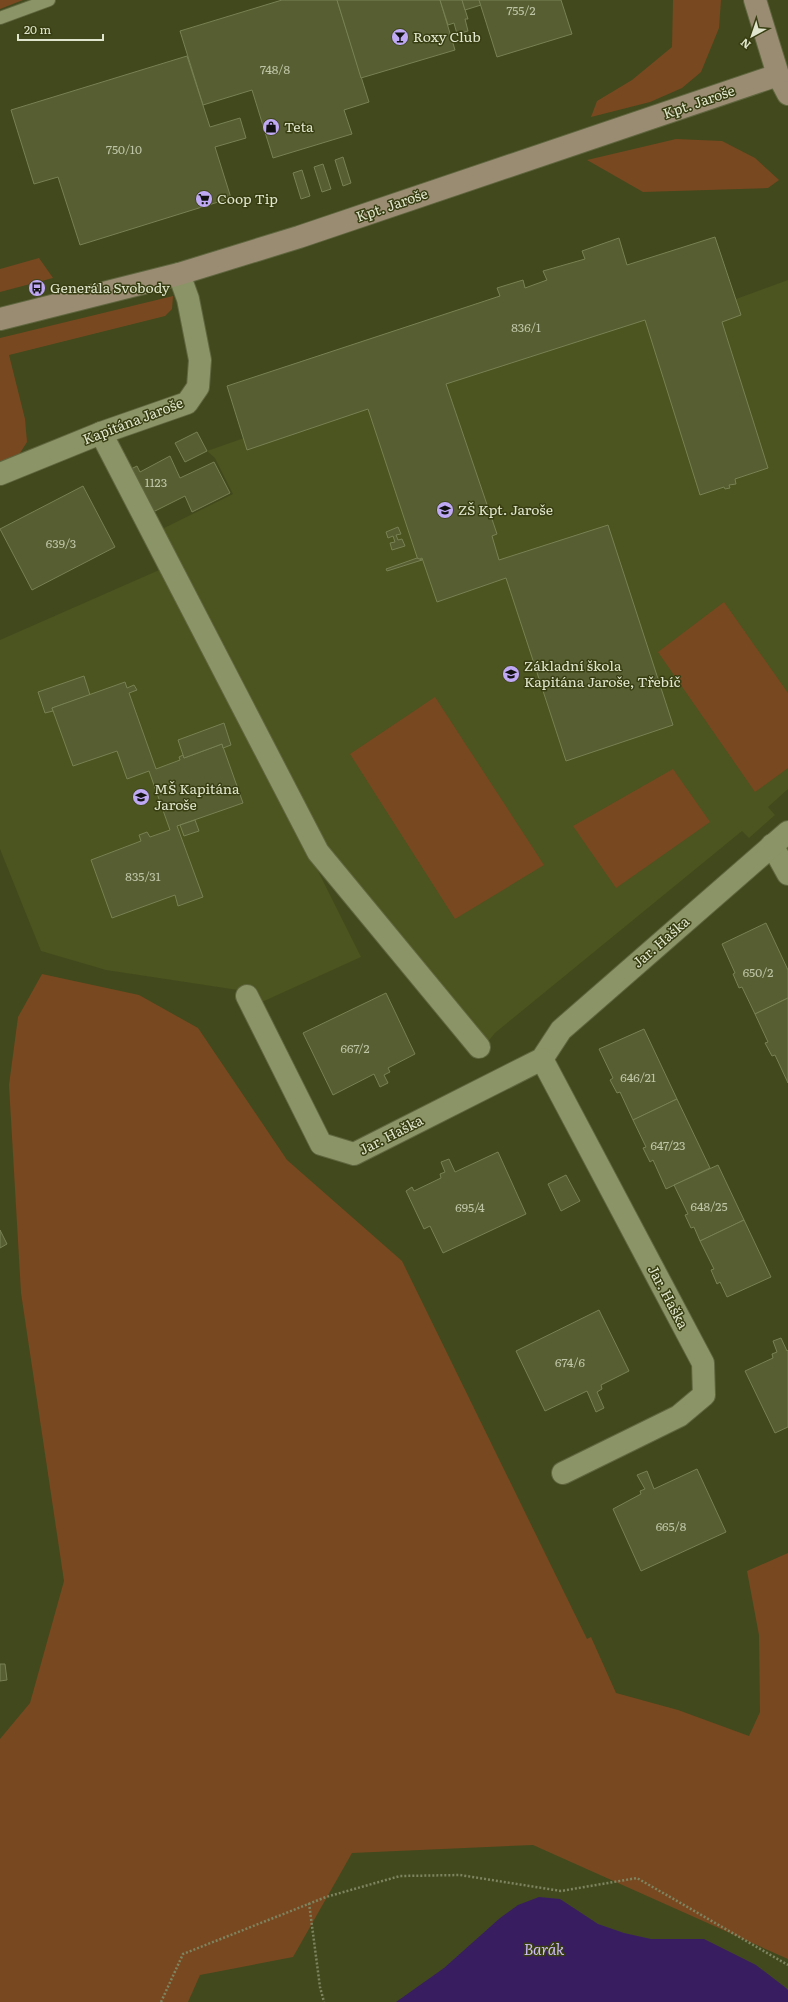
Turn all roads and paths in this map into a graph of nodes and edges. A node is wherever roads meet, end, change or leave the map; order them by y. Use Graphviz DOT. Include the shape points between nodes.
graph roads {
  1 [pos="49,0"];
  2 [pos="755,0"];
  3 [pos="0,18"];
  4 [pos="778,75"];
  5 [pos="788,94"];
  6 [pos="179,274"];
  7 [pos="0,319"];
  8 [pos="101,433"];
  9 [pos="0,474"];
  10 [pos="780,839"];
  11 [pos="788,874"];
  12 [pos="247,996"];
  13 [pos="479,1047"];
  14 [pos="542,1059"];
  15 [pos="563,1473"];
  16 [pos="309,1903"];
  17 [pos="788,1965"];
  18 [pos="161,2002"];
  19 [pos="324,2002"];
  1 -- 3 [label="lane"];
  2 -- 4 [label="street"];
  4 -- 5 [label="street"];
  4 -- 6 [label="street, Kpt. Jaroše" via="314,232"];
  6 -- 7 [label="street, Kpt. Jaroše"];
  6 -- 8 [label="street, Kapitána Jaroše" via="188,299 200,360 198,387 187,403"];
  8 -- 9 [label="street, Kapitána Jaroše"];
  8 -- 13 [label="street" via="318,852"];
  10 -- 11 [label="street"];
  10 -- 14 [label="street, Jar. Haška" via="561,1030"];
  12 -- 14 [label="street, Jar. Haška" via="321,1144 354,1154"];
  14 -- 15 [label="street, Jar. Haška" via="703,1363 704,1395 679,1416"];
  16 -- 17 [label="path" via="400,1876 460,1875 561,1891 637,1878"];
  16 -- 18 [label="path" via="183,1954"];
  16 -- 19 [label="path"];
}
